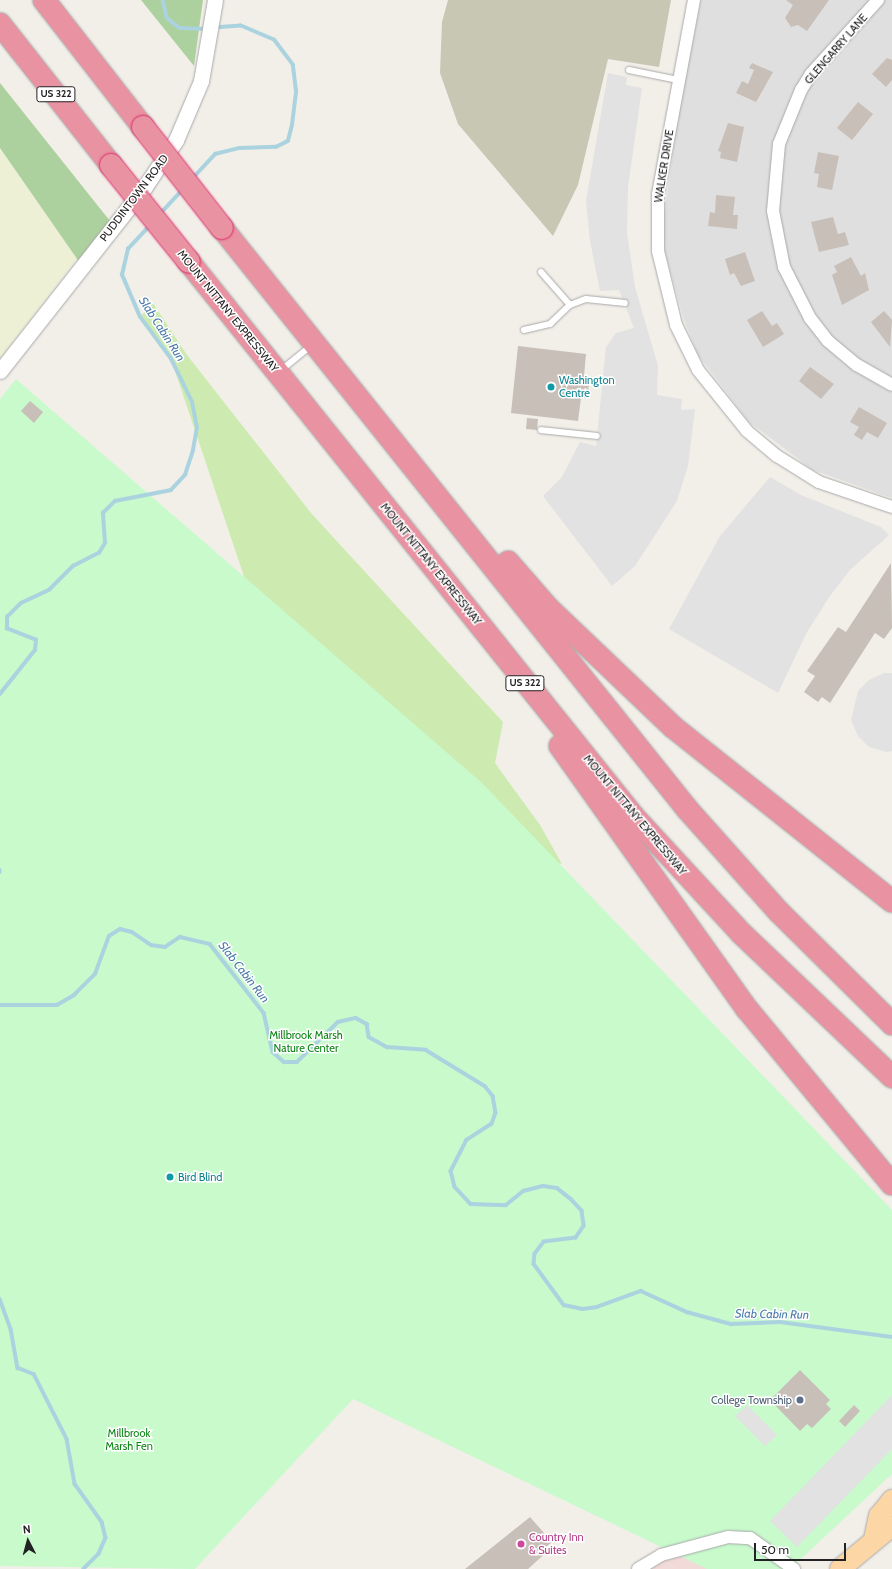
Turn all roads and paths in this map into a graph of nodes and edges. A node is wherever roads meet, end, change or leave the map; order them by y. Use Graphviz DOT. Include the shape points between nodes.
graph roads {
  1 [pos="44,0"];
  2 [pos="694,0"];
  3 [pos="878,0"];
  4 [pos="215,7"];
  5 [pos="0,24"];
  6 [pos="629,70"];
  7 [pos="678,80"];
  8 [pos="254,267"];
  9 [pos="541,272"];
  10 [pos="625,303"];
  11 [pos="570,305"];
  12 [pos="524,330"];
  13 [pos="315,343"];
  14 [pos="0,371"];
  15 [pos="278,373"];
  16 [pos="892,385"];
  17 [pos="541,430"];
  18 [pos="598,436"];
  19 [pos="367,485"];
  20 [pos="892,507"];
  21 [pos="892,901"];
  22 [pos="892,1024"];
  23 [pos="892,1077"];
  24 [pos="892,1184"];
  25 [pos="892,1500"];
  26 [pos="892,1526"];
  27 [pos="874,1539"];
  28 [pos="638,1569"];
  29 [pos="794,1569"];
  30 [pos="840,1569"];
  1 -- 8 [label="highway, bridge"];
  2 -- 7 [label="street, WALKER DRIVE"];
  3 -- 16 [label="street, GLENGARRY LANE" via="811,74 801,90 779,144 773,211 784,267 810,318 828,341 856,365"];
  4 -- 14 [label="street, PUDDINTOWN ROAD" via="208,49 188,116 161,163"];
  5 -- 15 [label="highway, MOUNT NITTANY EXPRESSWAY / US 322, bridge"];
  6 -- 7 [label="lane"];
  7 -- 20 [label="street, WALKER DRIVE" via="660,173 656,228 664,285 688,353 720,402 777,456 819,482"];
  8 -- 13 [label="highway"];
  8 -- 21 [label="highway" via="324,338 548,608 673,727"];
  9 -- 11 [label="lane"];
  10 -- 11 [label="lane" via="586,299"];
  11 -- 12 [label="lane" via="550,324"];
  13 -- 15 [label="lane"];
  13 -- 22 [label="highway" via="688,810 779,912"];
  15 -- 19 [label="highway, MOUNT NITTANY EXPRESSWAY / US 322"];
  17 -- 18 [label="lane"];
  19 -- 23 [label="highway, MOUNT NITTANY EXPRESSWAY / US 322" via="664,851 741,934"];
  19 -- 24 [label="highway" via="427,574 552,734 747,1009"];
  25 -- 27 [label="main road" via="878,1519"];
  26 -- 27 [label="main road"];
  27 -- 30 [label="main road"];
  28 -- 29 [label="street" via="661,1555 728,1537 750,1538"];
}
